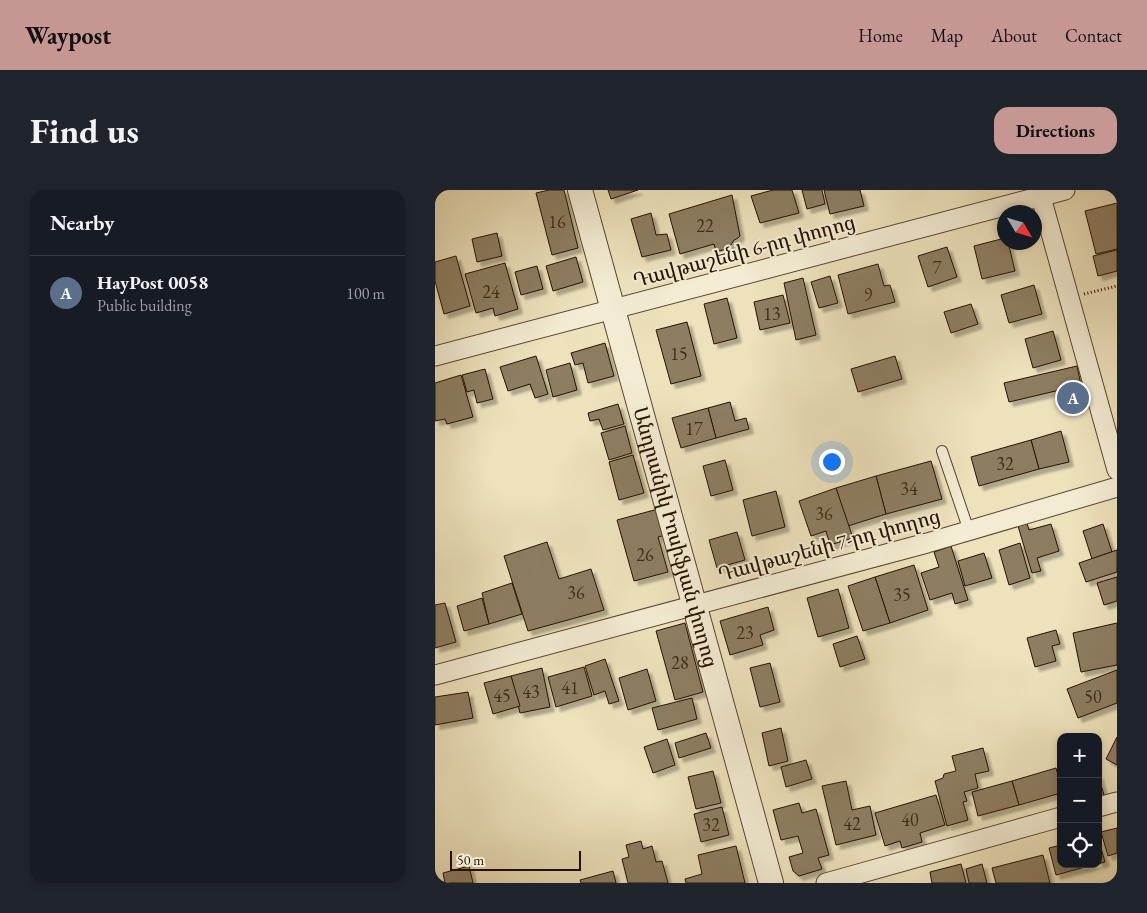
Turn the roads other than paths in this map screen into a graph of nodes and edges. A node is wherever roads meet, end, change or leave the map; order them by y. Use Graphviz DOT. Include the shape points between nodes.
graph roads {
  1 [pos="580,190"];
  2 [pos="1065,190"];
  3 [pos="1040,194"];
  4 [pos="613,308"];
  5 [pos="435,356"];
  6 [pos="942,451"];
  7 [pos="1117,470"];
  8 [pos="1117,487"];
  9 [pos="969,530"];
  10 [pos="695,605"];
  11 [pos="435,675"];
  12 [pos="1117,802"];
  13 [pos="1102,806"];
  14 [pos="1057,818"];
  15 [pos="771,883"];
  16 [pos="826,883"];
  1 -- 4 [label="street, Անդրանիկ Իոսիֆյան փողոց"];
  2 -- 3 [label="street, Դավթաշենի 6-րդ փողոց"];
  3 -- 4 [label="street, Դավթաշենի 6-րդ փողոց"];
  3 -- 7 [label="street"];
  4 -- 5 [label="street, Դավթաշենի 6-րդ փողոց"];
  4 -- 10 [label="street, Անդրանիկ Իոսիֆյան փողոց"];
  6 -- 9 [label="lane"];
  8 -- 9 [label="street, Դավթաշենի 7-րդ փողոց"];
  9 -- 10 [label="street, Դավթաշենի 7-րդ փողոց"];
  10 -- 11 [label="street, Դավթաշենի 7-րդ փողոց"];
  10 -- 15 [label="street, Անդրանիկ Իոսիֆյան փողոց"];
  12 -- 13 [label="street"];
  14 -- 16 [label="street"];
}
